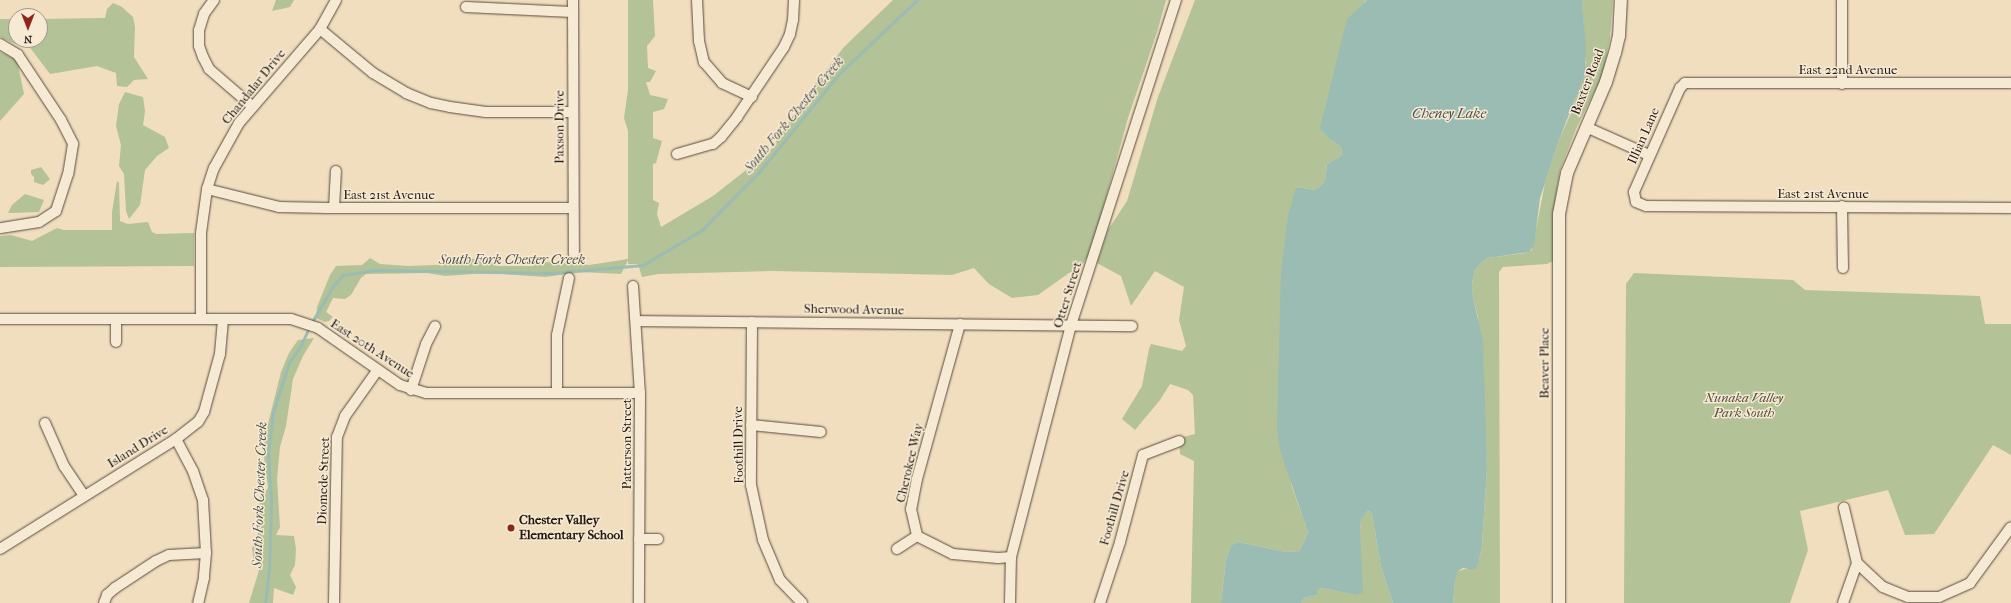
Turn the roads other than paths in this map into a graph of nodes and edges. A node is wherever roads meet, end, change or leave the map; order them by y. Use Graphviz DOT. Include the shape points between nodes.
graph roads {
  1 [pos="214,0"];
  2 [pos="336,0"];
  3 [pos="573,0"];
  4 [pos="698,0"];
  5 [pos="794,0"];
  6 [pos="1176,0"];
  7 [pos="1621,0"];
  8 [pos="1842,0"];
  9 [pos="466,7"];
  10 [pos="572,12"];
  11 [pos="320,29"];
  12 [pos="0,44"];
  13 [pos="2011,82"];
  14 [pos="1685,83"];
  15 [pos="1842,84"];
  16 [pos="752,97"];
  17 [pos="252,106"];
  18 [pos="573,112"];
  19 [pos="1586,127"];
  20 [pos="677,154"];
  21 [pos="1650,154"];
  22 [pos="336,171"];
  23 [pos="207,189"];
  24 [pos="1636,202"];
  25 [pos="1842,206"];
  26 [pos="334,208"];
  27 [pos="573,208"];
  28 [pos="2011,208"];
  29 [pos="0,228"];
  30 [pos="574,254"];
  31 [pos="1843,268"];
  32 [pos="569,278"];
  33 [pos="634,286"];
  34 [pos="201,318"];
  35 [pos="0,319"];
  36 [pos="116,319"];
  37 [pos="223,319"];
  38 [pos="636,321"];
  39 [pos="752,322"];
  40 [pos="960,324"];
  41 [pos="1071,325"];
  42 [pos="435,326"];
  43 [pos="1132,326"];
  44 [pos="116,342"];
  45 [pos="377,371"];
  46 [pos="411,390"];
  47 [pos="557,393"];
  48 [pos="640,393"];
  49 [pos="45,423"];
  50 [pos="751,425"];
  51 [pos="821,432"];
  52 [pos="176,439"];
  53 [pos="1179,441"];
  54 [pos="84,496"];
  55 [pos="1844,508"];
  56 [pos="2011,527"];
  57 [pos="917,536"];
  58 [pos="639,539"];
  59 [pos="658,539"];
  60 [pos="0,549"];
  61 [pos="897,549"];
  62 [pos="206,553"];
  63 [pos="1011,558"];
  64 [pos="1857,563"];
  65 [pos="1938,600"];
  66 [pos="104,603"];
  67 [pos="198,603"];
  68 [pos="334,603"];
  69 [pos="639,603"];
  70 [pos="802,603"];
  71 [pos="1010,603"];
  72 [pos="1100,603"];
  73 [pos="1559,603"];
  74 [pos="1843,603"];
  1 -- 17 [label="street" via="204,14 199,30 203,57 209,69"];
  2 -- 11 [label="street, Chandalar Drive"];
  3 -- 10 [label="street, Paxson Drive"];
  4 -- 16 [label="street" via="699,41 704,62 722,83"];
  5 -- 16 [label="street" via="790,34"];
  6 -- 41 [label="street, Otter Street"];
  7 -- 19 [label="street, Baxter Road" via="1619,36 1615,53 1606,82"];
  8 -- 15 [label="street"];
  9 -- 10 [label="street"];
  10 -- 18 [label="street, Paxson Drive"];
  11 -- 17 [label="street, Chandalar Drive"];
  11 -- 18 [label="street" via="378,77 406,94 431,103 486,112"];
  12 -- 29 [label="street" via="18,55 61,120 73,144 68,174 56,211 39,222"];
  13 -- 15 [label="street, East 22nd Avenue"];
  14 -- 15 [label="street, East 22nd Avenue"];
  14 -- 21 [label="street, Illian Lane" via="1680,88"];
  16 -- 20 [label="street" via="713,144"];
  17 -- 23 [label="street, Chandalar Drive" via="221,153"];
  18 -- 27 [label="street, Paxson Drive"];
  19 -- 21 [label="street"];
  19 -- 73 [label="street, Beaver Place" via="1567,173 1559,214"];
  21 -- 24 [label="street, Illian Lane" via="1634,192"];
  22 -- 26 [label="street"];
  23 -- 26 [label="street, East 21st Avenue" via="279,207"];
  23 -- 34 [label="street, Chandalar Drive" via="201,233"];
  24 -- 25 [label="street, East 21st Avenue" via="1646,206"];
  25 -- 28 [label="street, East 21st Avenue"];
  25 -- 31 [label="street"];
  26 -- 27 [label="street, East 21st Avenue"];
  27 -- 30 [label="street, Paxson Drive"];
  32 -- 47 [label="street" via="557,335"];
  33 -- 38 [label="street, Patterson Street"];
  34 -- 36 [label="street, East 20th Avenue"];
  34 -- 37 [label="street, East 20th Avenue"];
  35 -- 36 [label="street, East 20th Avenue"];
  36 -- 44 [label="street"];
  37 -- 45 [label="street, East 20th Avenue" via="278,318 302,322 318,328"];
  37 -- 52 [label="street, Island Drive" via="220,354 204,412 191,429"];
  38 -- 39 [label="street, Sherwood Avenue"];
  38 -- 48 [label="street, Patterson Street"];
  39 -- 40 [label="street, Sherwood Avenue"];
  39 -- 50 [label="street, Foothill Drive"];
  40 -- 41 [label="street, Sherwood Avenue"];
  40 -- 57 [label="street, Cherokee Way" via="917,479 911,509"];
  41 -- 43 [label="street, Sherwood Avenue"];
  41 -- 63 [label="street, Otter Street"];
  42 -- 46 [label="street" via="426,344"];
  45 -- 46 [label="street, East 20th Avenue"];
  45 -- 68 [label="street, Diomede Street" via="345,416 337,437"];
  46 -- 47 [label="street, East 20th Avenue" via="446,394"];
  47 -- 48 [label="street, East 20th Avenue"];
  48 -- 58 [label="street, Patterson Street"];
  49 -- 54 [label="street" via="64,466"];
  50 -- 51 [label="street"];
  50 -- 70 [label="street, Foothill Drive" via="751,485 762,540 780,580"];
  52 -- 54 [label="street, Island Drive"];
  52 -- 62 [label="street" via="193,471 203,500"];
  53 -- 72 [label="street, Foothill Drive" via="1143,455 1120,542"];
  54 -- 60 [label="street, Island Drive"];
  55 -- 64 [label="street"];
  56 -- 65 [label="street" via="1970,583"];
  57 -- 61 [label="street"];
  57 -- 63 [label="street" via="953,554"];
  58 -- 59 [label="street"];
  58 -- 69 [label="street, Patterson Street"];
  62 -- 66 [label="street" via="169,555 156,561 115,588 107,595"];
  62 -- 67 [label="street"];
  63 -- 71 [label="street, Otter Street"];
  64 -- 65 [label="street" via="1883,587 1908,597"];
  64 -- 74 [label="street"];
}
